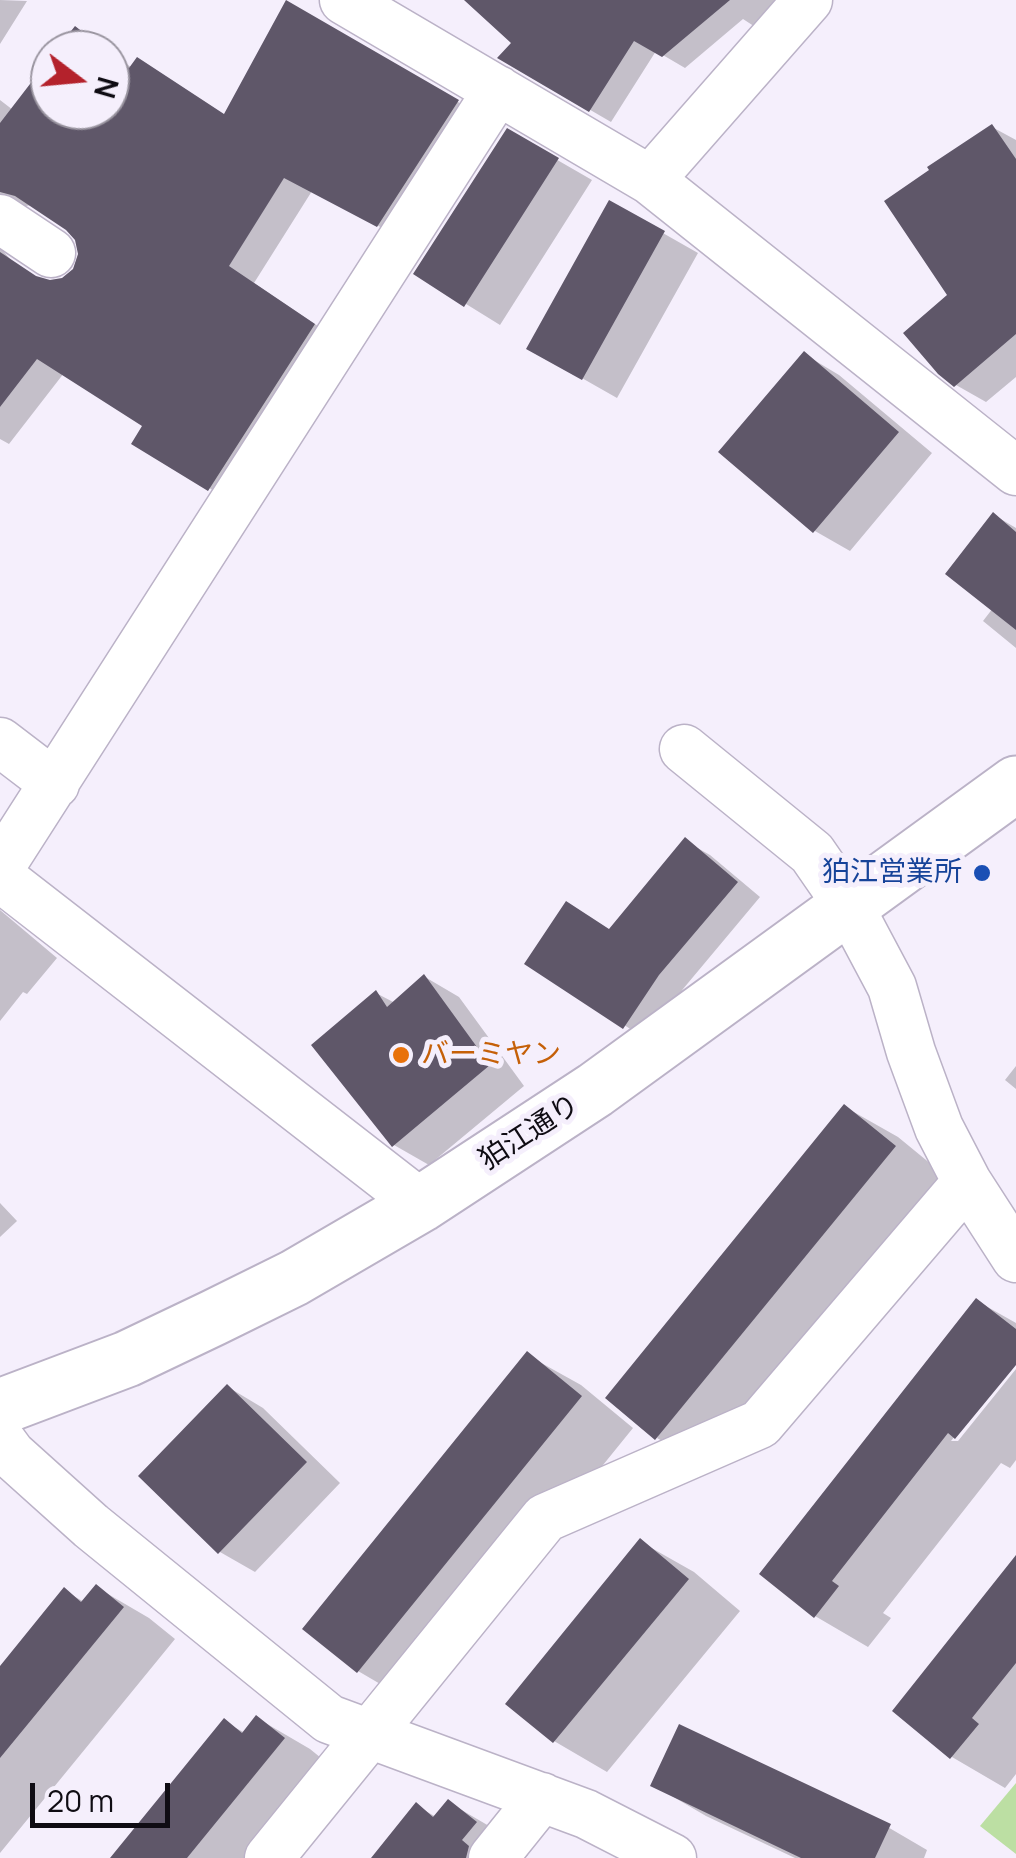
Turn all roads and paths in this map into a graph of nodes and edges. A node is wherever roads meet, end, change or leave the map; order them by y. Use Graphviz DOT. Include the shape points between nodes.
graph roads {
  1 [pos="344,0"];
  2 [pos="808,0"];
  3 [pos="498,90"];
  4 [pos="650,180"];
  5 [pos="0,218"];
  6 [pos="51,254"];
  7 [pos="1016,471"];
  8 [pos="0,742"];
  9 [pos="684,749"];
  10 [pos="55,784"];
  11 [pos="1016,784"];
  12 [pos="0,867"];
  13 [pos="0,877"];
  14 [pos="850,908"];
  15 [pos="967,1182"];
  16 [pos="420,1204"];
  17 [pos="1016,1258"];
  18 [pos="0,1407"];
  19 [pos="0,1440"];
  20 [pos="373,1733"];
  21 [pos="542,1797"];
  22 [pos="269,1858"];
  23 [pos="494,1858"];
  24 [pos="672,1858"];
  1 -- 3 [label="street"];
  2 -- 4 [label="street"];
  3 -- 4 [label="street"];
  3 -- 10 [label="street"];
  4 -- 7 [label="street"];
  5 -- 6 [label="street"];
  8 -- 10 [label="street"];
  9 -- 14 [label="street" via="812,853"];
  10 -- 12 [label="street"];
  11 -- 14 [label="main road, 狛江通り"];
  13 -- 16 [label="street"];
  14 -- 15 [label="street" via="892,987 939,1128"];
  14 -- 16 [label="main road, 狛江通り" via="595,1090"];
  15 -- 17 [label="street"];
  15 -- 20 [label="street" via="760,1424 546,1518"];
  16 -- 18 [label="main road, 狛江通り" via="294,1278 127,1360"];
  19 -- 20 [label="street" via="90,1526 330,1719"];
  20 -- 21 [label="street"];
  20 -- 22 [label="street"];
  21 -- 23 [label="street"];
  21 -- 24 [label="street"];
}
